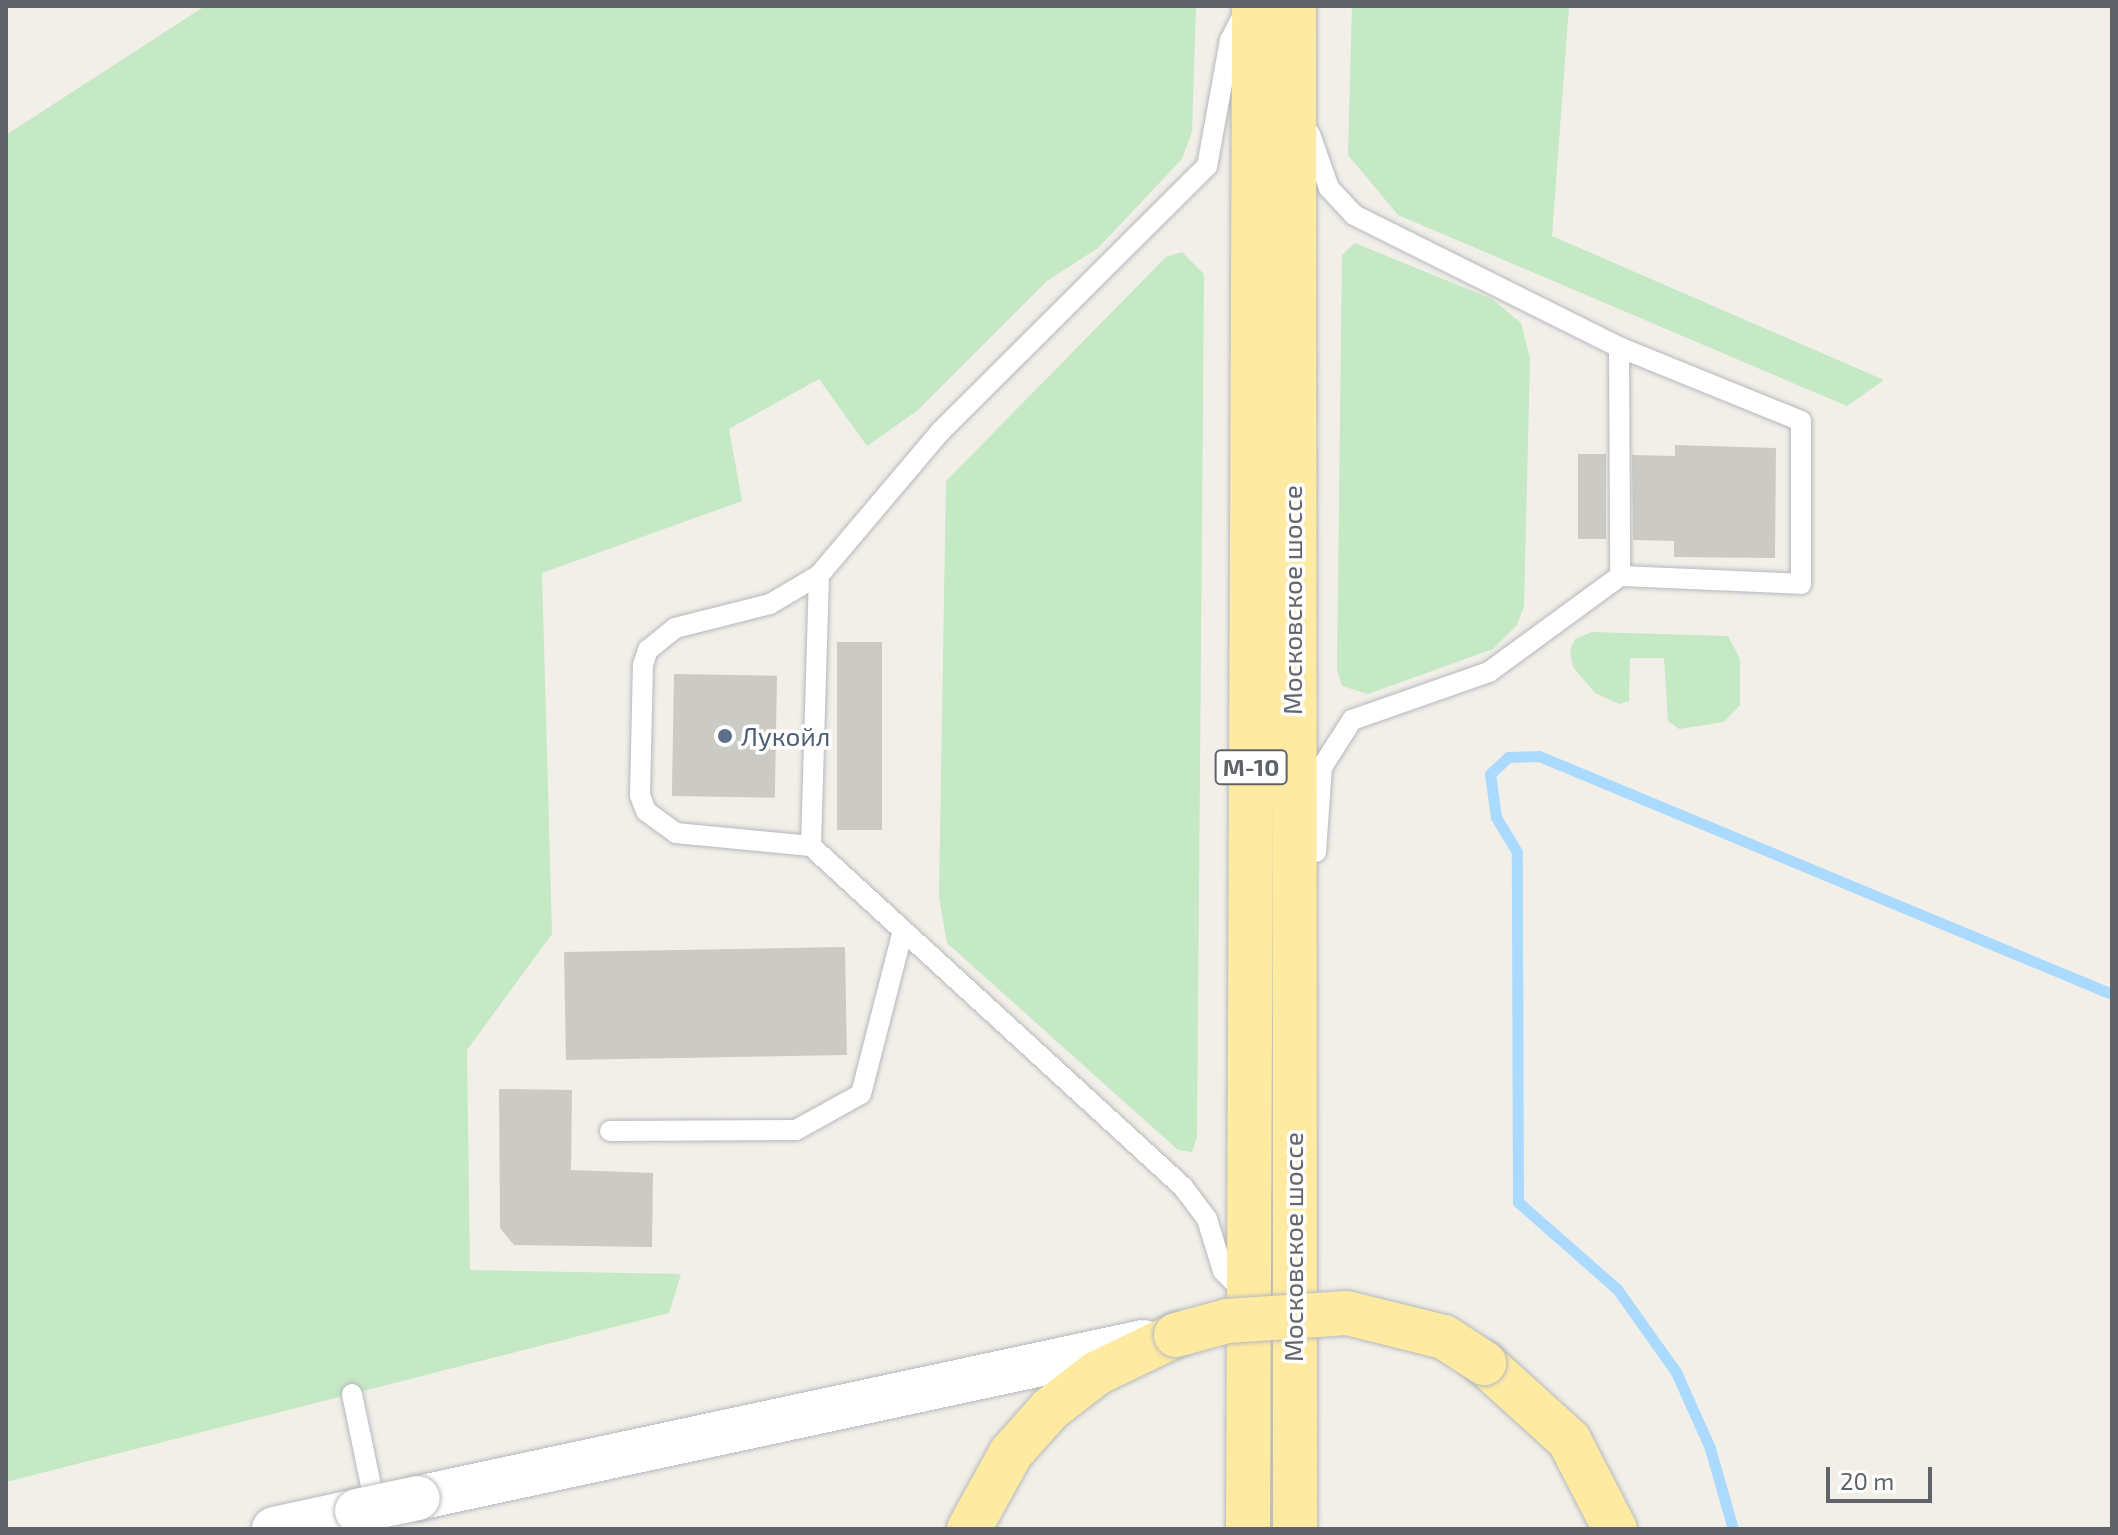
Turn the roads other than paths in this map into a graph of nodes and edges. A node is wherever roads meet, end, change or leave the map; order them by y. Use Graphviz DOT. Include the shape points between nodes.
graph roads {
  1 [pos="1251,6"];
  2 [pos="1294,6"];
  3 [pos="1305,6"];
  4 [pos="1619,347"];
  5 [pos="819,575"];
  6 [pos="1620,576"];
  7 [pos="811,846"];
  8 [pos="903,931"];
  9 [pos="1290,932"];
  10 [pos="610,1131"];
  11 [pos="1248,1297"];
  12 [pos="1095,1363"];
  13 [pos="352,1394"];
  14 [pos="368,1520"];
  15 [pos="274,1529"];
  16 [pos="969,1529"];
  17 [pos="1248,1529"];
  18 [pos="1295,1529"];
  19 [pos="1615,1529"];
  1 -- 5 [label="lane" via="1230,40 1223,108 1207,166 1170,210 940,432"];
  1 -- 11 [label="highway, Московское шоссе / М-10"];
  2 -- 9 [label="highway, Московское шоссе / М-10"];
  3 -- 4 [label="lane" via="1310,132 1317,164 1338,201 1395,237"];
  4 -- 6 [label="lane"];
  4 -- 6 [label="lane" via="1801,421 1801,584"];
  5 -- 7 [label="lane"];
  5 -- 7 [label="lane" via="770,604 675,628 648,650 643,665 640,795 646,811 676,833"];
  6 -- 9 [label="lane" via="1489,672 1352,720 1322,767 1315,897"];
  7 -- 8 [label="lane"];
  8 -- 10 [label="lane" via="861,1094 796,1130"];
  8 -- 11 [label="lane" via="1183,1187 1207,1219 1223,1271"];
  9 -- 18 [label="highway, Московское шоссе / М-10"];
  11 -- 17 [label="highway, Московское шоссе / М-10"];
  12 -- 14 [label="main road, bridge" via="418,1498"];
  12 -- 16 [label="highway" via="1011,1453"];
  12 -- 19 [label="highway, bridge" via="1227,1321 1347,1313 1444,1337 1484,1363 1569,1440"];
  13 -- 14 [label="lane"];
  14 -- 15 [label="main road"];
}
